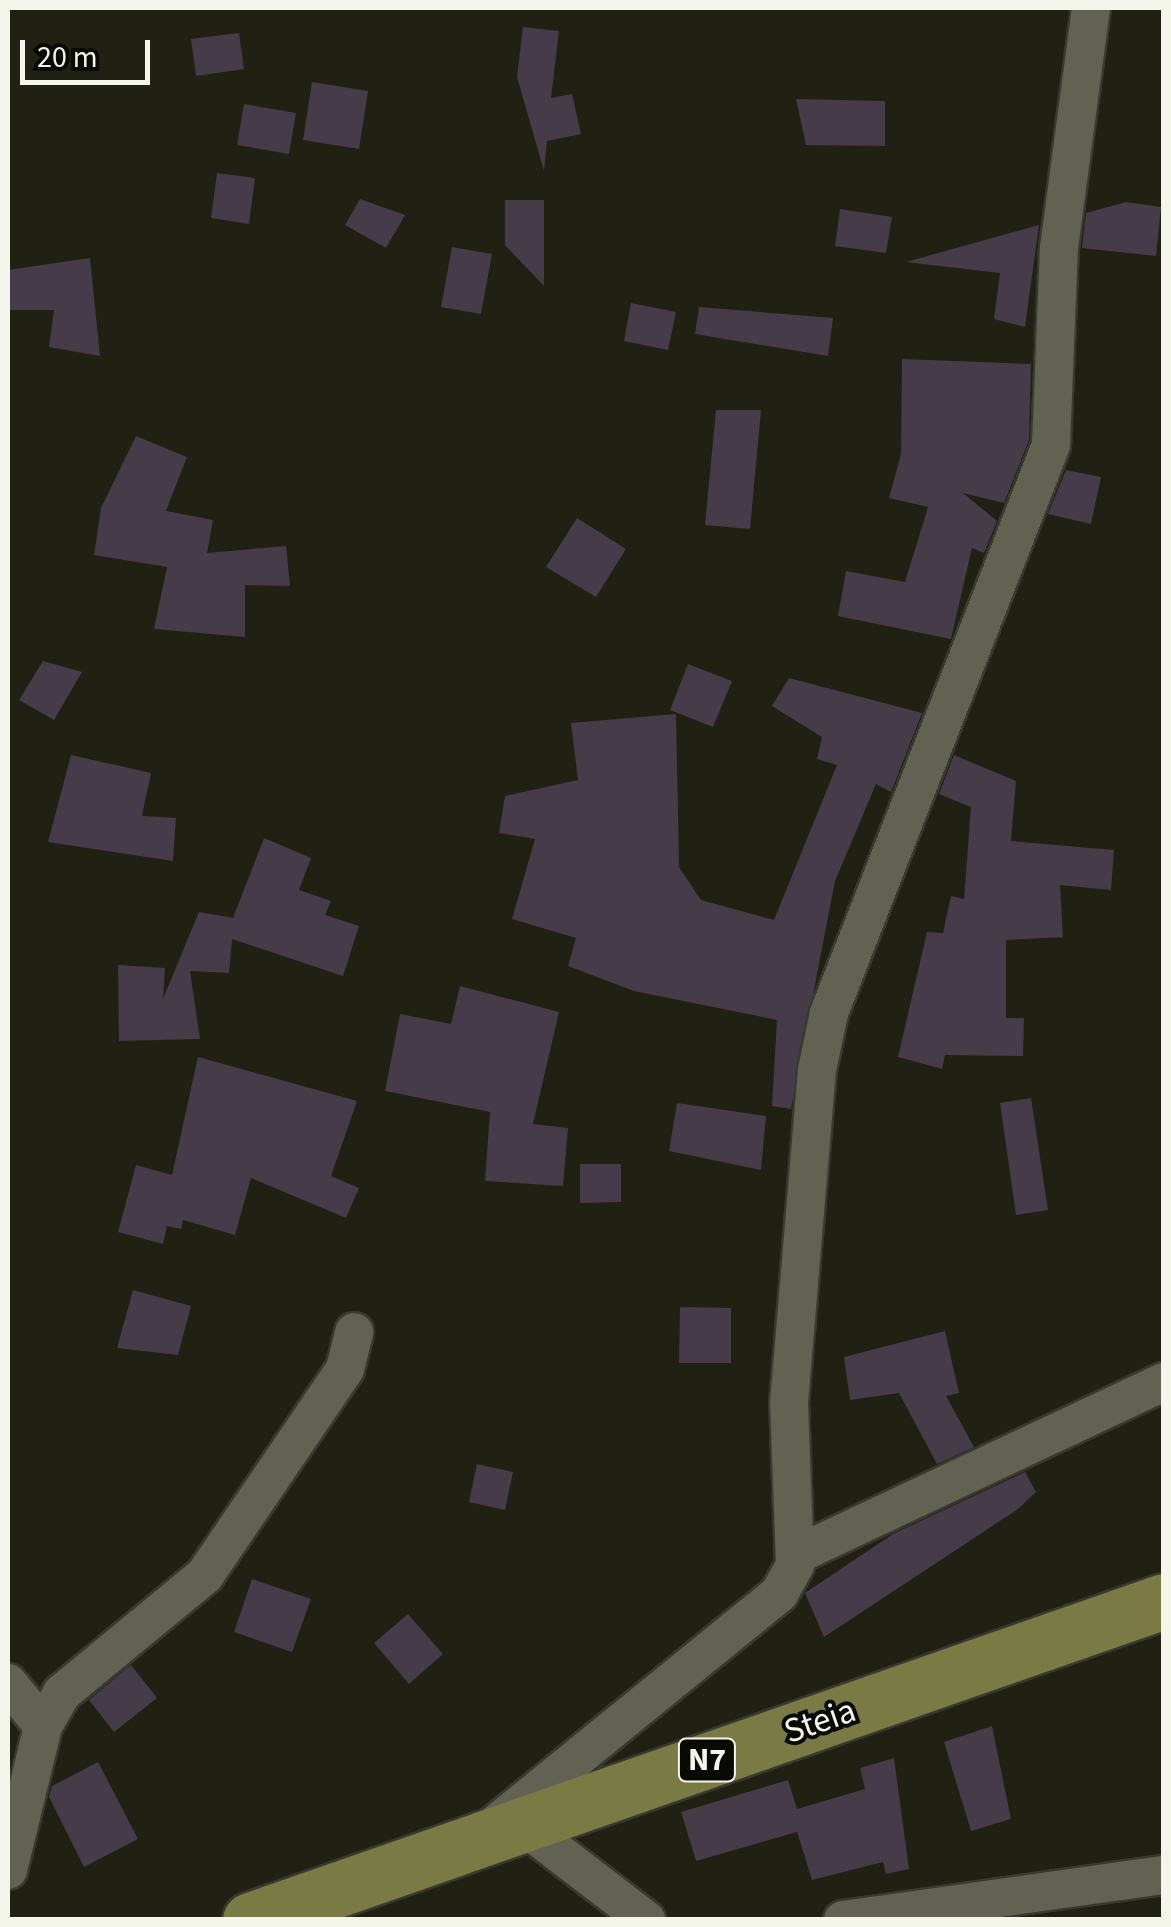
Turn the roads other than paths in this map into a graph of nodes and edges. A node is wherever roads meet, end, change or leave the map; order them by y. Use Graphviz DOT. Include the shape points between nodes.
graph roads {
  1 [pos="1090,8"];
  2 [pos="354,1332"];
  3 [pos="1164,1382"];
  4 [pos="798,1554"];
  5 [pos="1164,1601"];
  6 [pos="8,1683"];
  7 [pos="42,1726"];
  8 [pos="497,1833"];
  9 [pos="8,1870"];
  10 [pos="1164,1875"];
  11 [pos="250,1920"];
  12 [pos="646,1920"];
  13 [pos="843,1920"];
  1 -- 4 [label="street" via="1059,248 1052,445 829,1013 817,1070 789,1403"];
  2 -- 7 [label="street" via="345,1369 206,1575 62,1693"];
  3 -- 4 [label="street"];
  4 -- 8 [label="street" via="780,1594"];
  5 -- 8 [label="main road, Steia / N7"];
  6 -- 7 [label="street"];
  7 -- 9 [label="street"];
  8 -- 11 [label="main road, Steia / N7"];
  8 -- 12 [label="street"];
  10 -- 13 [label="street"];
}
